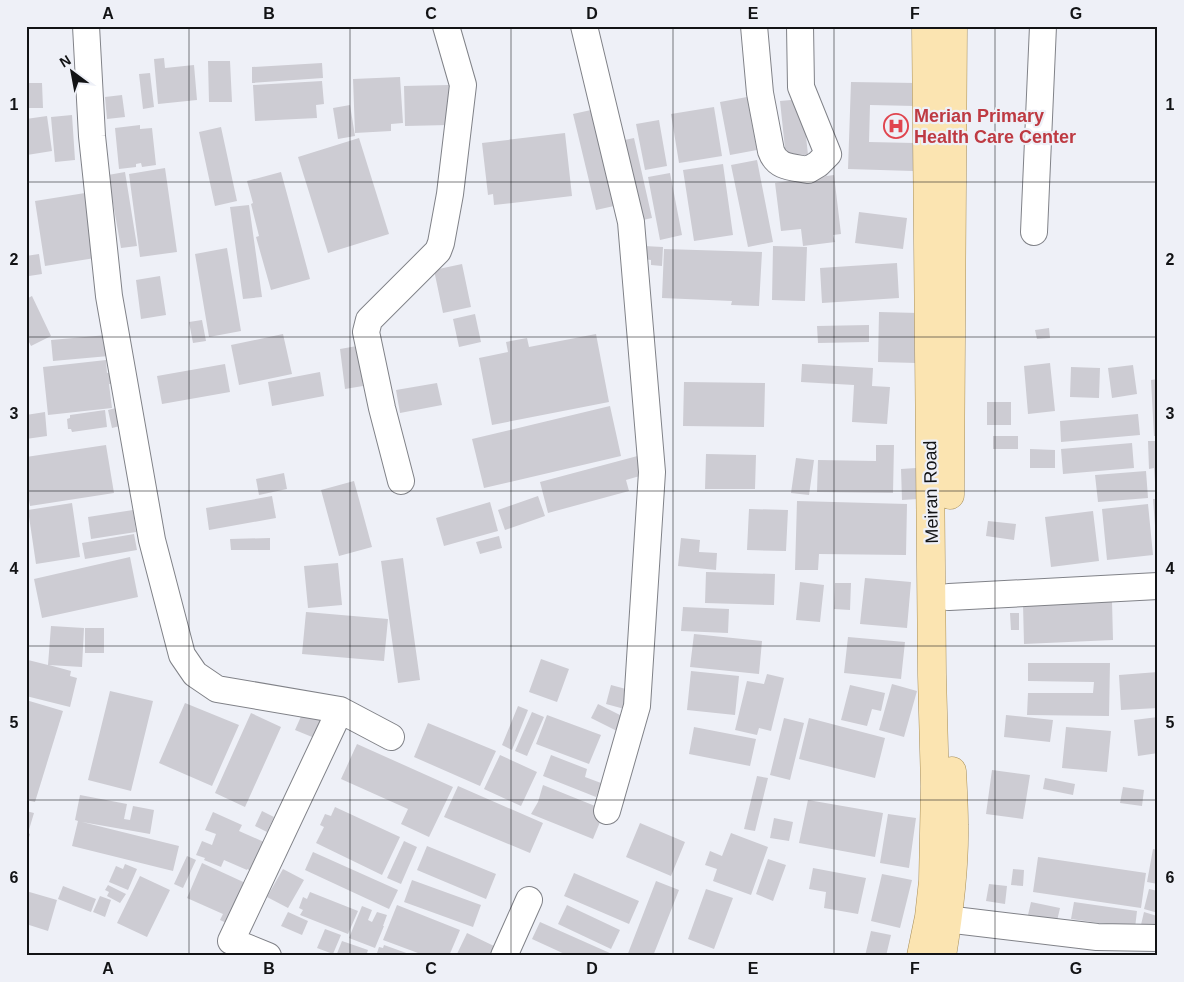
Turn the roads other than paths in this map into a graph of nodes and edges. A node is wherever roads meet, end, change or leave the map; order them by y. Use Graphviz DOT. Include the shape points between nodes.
graph roads {
  1 [pos="86,26"];
  2 [pos="446,26"];
  3 [pos="584,26"];
  4 [pos="754,26"];
  5 [pos="800,26"];
  6 [pos="926,26"];
  7 [pos="953,26"];
  8 [pos="1043,26"];
  9 [pos="801,87"];
  10 [pos="760,93"];
  11 [pos="1034,232"];
  12 [pos="401,481"];
  13 [pos="1158,586"];
  14 [pos="949,597"];
  15 [pos="340,710"];
  16 [pos="391,738"];
  17 [pos="607,811"];
  18 [pos="529,900"];
  19 [pos="938,918"];
  20 [pos="1158,938"];
  21 [pos="268,956"];
  22 [pos="504,956"];
  23 [pos="921,956"];
  24 [pos="942,956"];
  1 -- 15 [label="street" via="92,136 109,296 152,540 182,655 195,674 217,689"];
  2 -- 12 [label="street" via="463,85 441,243 438,251 369,320 366,332"];
  3 -- 17 [label="street" via="631,222 652,472 637,706"];
  4 -- 10 [label="street"];
  5 -- 9 [label="street"];
  6 -- 19 [label="main road, Meiran Road" via="935,786 932,881"];
  7 -- 14 [label="main road, Meiran Road"];
  8 -- 11 [label="street"];
  9 -- 10 [label="street"];
  9 -- 10 [label="street" via="828,154 808,170 781,164 773,158"];
  13 -- 14 [label="street"];
  14 -- 19 [label="main road, Meiran Road" via="953,871"];
  15 -- 16 [label="street"];
  15 -- 21 [label="street" via="232,941"];
  18 -- 22 [label="street"];
  19 -- 20 [label="street" via="1097,937"];
  19 -- 23 [label="main road, Meiran Road"];
  19 -- 24 [label="main road, Meiran Road"];
}
